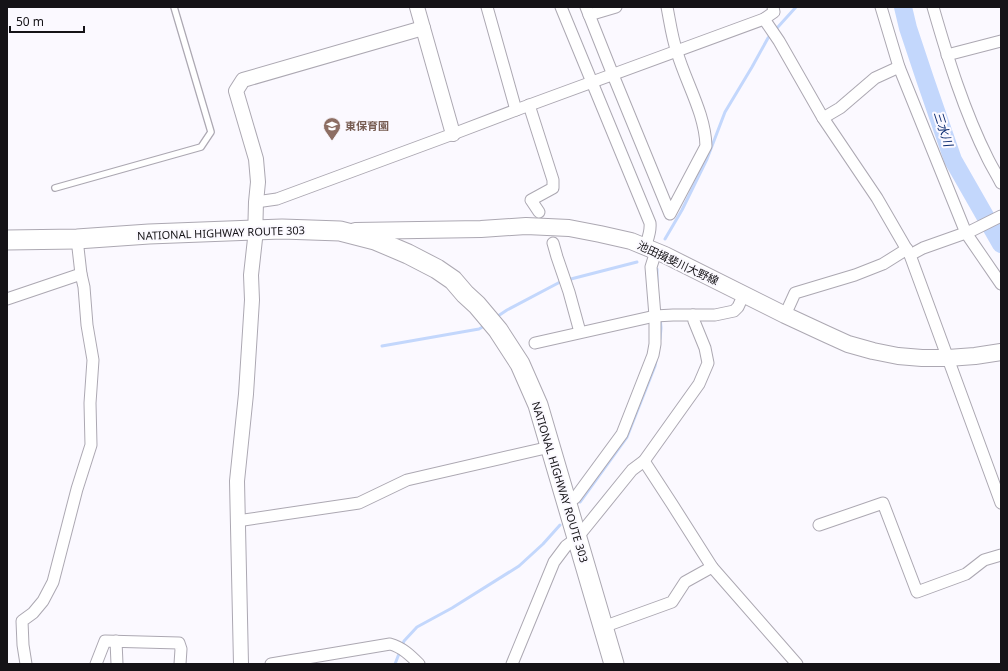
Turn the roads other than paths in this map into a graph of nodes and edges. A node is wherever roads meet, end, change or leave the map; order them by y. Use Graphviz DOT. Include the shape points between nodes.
graph roads {
  1 [pos="174,7"];
  2 [pos="417,7"];
  3 [pos="487,7"];
  4 [pos="561,7"];
  5 [pos="616,7"];
  6 [pos="667,7"];
  7 [pos="774,7"];
  8 [pos="881,7"];
  9 [pos="933,7"];
  10 [pos="587,11"];
  11 [pos="767,23"];
  12 [pos="423,28"];
  13 [pos="1001,41"];
  14 [pos="677,52"];
  15 [pos="947,55"];
  16 [pos="899,67"];
  17 [pos="612,75"];
  18 [pos="592,83"];
  19 [pos="529,105"];
  20 [pos="516,110"];
  21 [pos="823,118"];
  22 [pos="453,134"];
  23 [pos="1001,183"];
  24 [pos="55,188"];
  25 [pos="256,202"];
  26 [pos="539,212"];
  27 [pos="1001,216"];
  28 [pos="340,231"];
  29 [pos="968,232"];
  30 [pos="254,234"];
  31 [pos="7,240"];
  32 [pos="77,242"];
  33 [pos="553,242"];
  34 [pos="7,246"];
  35 [pos="650,249"];
  36 [pos="909,252"];
  37 [pos="81,274"];
  38 [pos="1001,284"];
  39 [pos="465,294"];
  40 [pos="744,294"];
  41 [pos="7,299"];
  42 [pos="694,315"];
  43 [pos="785,315"];
  44 [pos="655,316"];
  45 [pos="580,332"];
  46 [pos="535,343"];
  47 [pos="1001,352"];
  48 [pos="948,358"];
  49 [pos="550,447"];
  50 [pos="644,461"];
  51 [pos="566,503"];
  52 [pos="1001,503"];
  53 [pos="237,521"];
  54 [pos="819,525"];
  55 [pos="576,538"];
  56 [pos="1001,555"];
  57 [pos="712,567"];
  58 [pos="603,627"];
  59 [pos="116,641"];
  60 [pos="26,664"];
  61 [pos="96,664"];
  62 [pos="117,664"];
  63 [pos="180,664"];
  64 [pos="241,664"];
  65 [pos="271,664"];
  66 [pos="419,664"];
  67 [pos="512,664"];
  68 [pos="614,664"];
  69 [pos="796,664"];
  1 -- 24 [label="lane" via="211,132 201,147"];
  2 -- 12 [label="street"];
  3 -- 20 [label="street"];
  4 -- 18 [label="street"];
  5 -- 10 [label="street"];
  6 -- 14 [label="street"];
  7 -- 11 [label="street" via="774,12"];
  8 -- 16 [label="street"];
  9 -- 15 [label="street"];
  10 -- 17 [label="street"];
  11 -- 14 [label="street"];
  11 -- 21 [label="street"];
  12 -- 22 [label="street"];
  12 -- 25 [label="street" via="243,80 236,91 256,159"];
  13 -- 15 [label="street"];
  14 -- 17 [label="street"];
  14 -- 17 [label="street" via="699,112 706,146 670,214"];
  15 -- 23 [label="street" via="964,105"];
  16 -- 21 [label="street" via="875,78 840,108"];
  16 -- 29 [label="street"];
  17 -- 18 [label="street"];
  18 -- 19 [label="street"];
  18 -- 35 [label="street" via="650,223"];
  19 -- 20 [label="street"];
  19 -- 26 [label="street" via="553,180 553,188 531,200"];
  20 -- 22 [label="street"];
  21 -- 36 [label="street" via="877,198"];
  22 -- 25 [label="street" via="277,199"];
  25 -- 30 [label="street"];
  27 -- 29 [label="street"];
  28 -- 30 [label="highway, NATIONAL HIGHWAY ROUTE 303" via="282,229"];
  28 -- 35 [label="main road, 池田揖斐川大野線" via="526,226 562,228 632,241"];
  28 -- 39 [label="highway, NATIONAL HIGHWAY ROUTE 303" via="375,240 408,254 453,280"];
  29 -- 36 [label="street"];
  29 -- 38 [label="street"];
  30 -- 32 [label="highway, NATIONAL HIGHWAY ROUTE 303" via="149,234"];
  30 -- 39 [label="highway, NATIONAL HIGHWAY ROUTE 303" via="339,241 372,248 407,261"];
  30 -- 53 [label="street" via="246,394 237,482"];
  31 -- 32 [label="highway, NATIONAL HIGHWAY ROUTE 303"];
  32 -- 34 [label="highway, NATIONAL HIGHWAY ROUTE 303"];
  32 -- 37 [label="street"];
  33 -- 45 [label="street"];
  35 -- 40 [label="main road, 池田揖斐川大野線"];
  35 -- 44 [label="street"];
  36 -- 43 [label="street" via="855,275 795,293"];
  36 -- 48 [label="street"];
  37 -- 41 [label="street"];
  37 -- 60 [label="street" via="93,360 91,445 53,582 43,601 22,621"];
  39 -- 49 [label="highway, NATIONAL HIGHWAY ROUTE 303" via="498,330 520,364 538,406"];
  40 -- 42 [label="street" via="734,311 715,315"];
  40 -- 43 [label="main road, 池田揖斐川大野線"];
  42 -- 44 [label="street"];
  42 -- 50 [label="street" via="708,363 699,384"];
  43 -- 48 [label="main road, 池田揖斐川大野線" via="848,344 873,351 898,356"];
  44 -- 45 [label="street"];
  44 -- 51 [label="street" via="653,355 622,434 575,498"];
  45 -- 46 [label="street"];
  47 -- 48 [label="main road, 池田揖斐川大野線"];
  48 -- 52 [label="street"];
  49 -- 51 [label="highway, NATIONAL HIGHWAY ROUTE 303"];
  49 -- 53 [label="street" via="407,480 358,503"];
  50 -- 55 [label="street" via="632,470"];
  50 -- 57 [label="street"];
  51 -- 55 [label="highway, NATIONAL HIGHWAY ROUTE 303"];
  53 -- 64 [label="street"];
  54 -- 56 [label="street" via="883,503 917,592 966,574 984,560"];
  55 -- 58 [label="highway, NATIONAL HIGHWAY ROUTE 303"];
  55 -- 67 [label="street" via="554,562"];
  57 -- 58 [label="street" via="685,582 672,602"];
  57 -- 69 [label="street"];
  58 -- 68 [label="highway, NATIONAL HIGHWAY ROUTE 303"];
  59 -- 61 [label="street" via="105,641"];
  59 -- 62 [label="street"];
  59 -- 63 [label="street" via="179,643"];
  65 -- 66 [label="street" via="390,644 407,652"];
}
